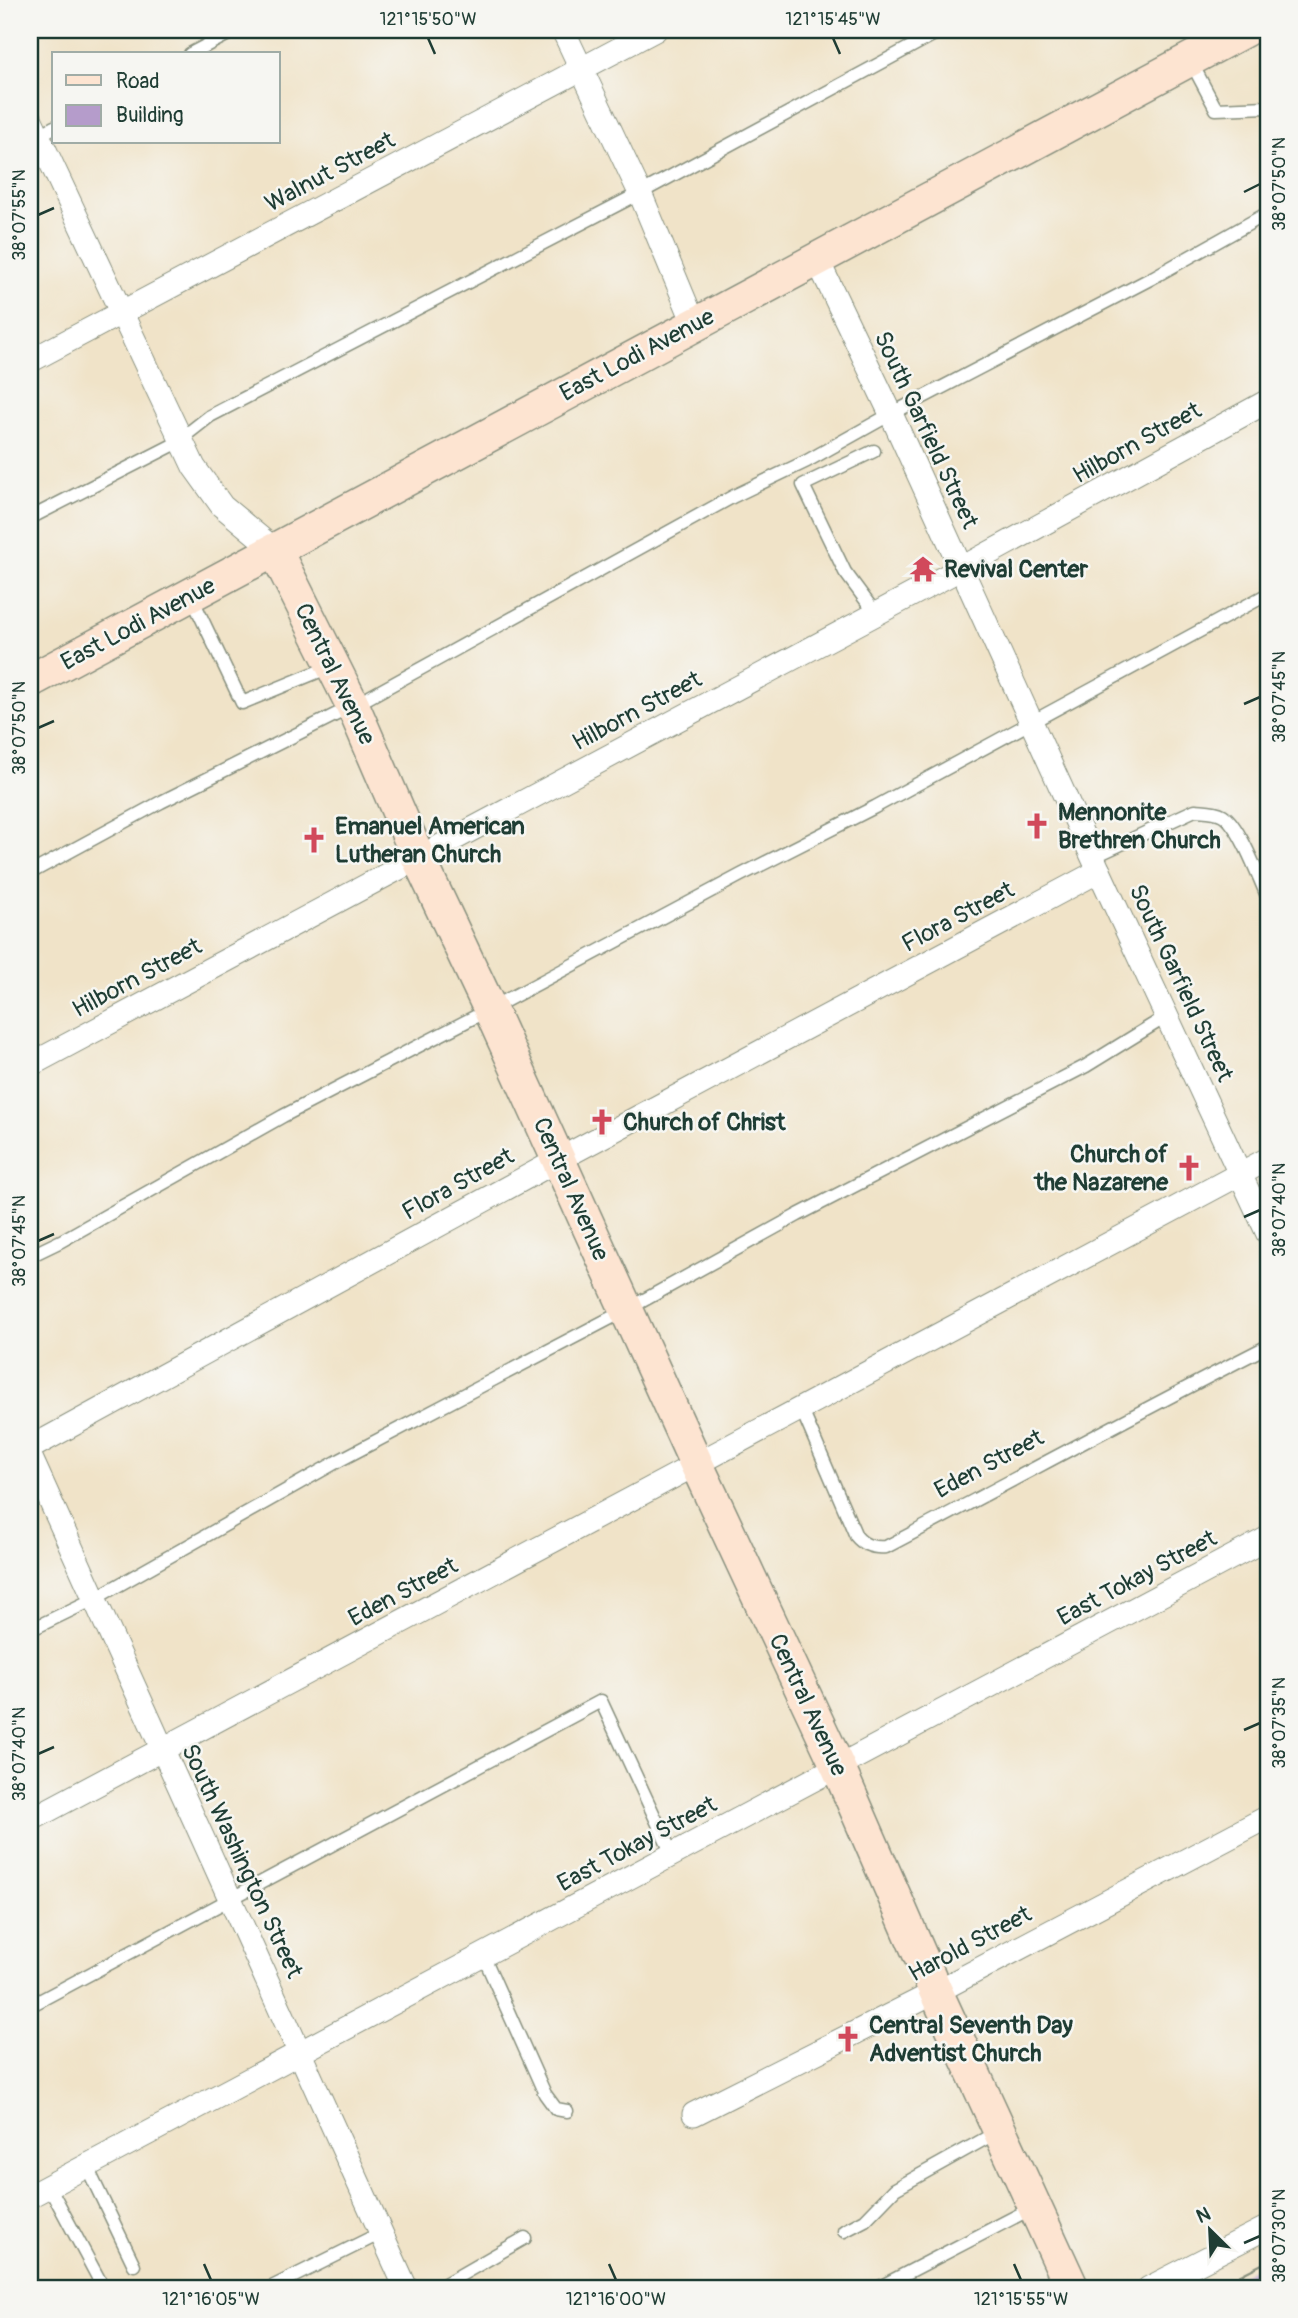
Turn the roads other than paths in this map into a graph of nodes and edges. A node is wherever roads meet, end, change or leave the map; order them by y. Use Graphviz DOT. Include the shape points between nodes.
graph roads {
  1 [pos="236,30"];
  2 [pos="563,30"];
  3 [pos="654,30"];
  4 [pos="942,30"];
  5 [pos="1245,30"];
  6 [pos="194,52"];
  7 [pos="1190,59"];
  8 [pos="582,69"];
  9 [pos="1268,107"];
  10 [pos="38,131"];
  11 [pos="640,194"];
  12 [pos="1268,213"];
  13 [pos="817,259"];
  14 [pos="120,312"];
  15 [pos="694,323"];
  16 [pos="30,361"];
  17 [pos="1268,401"];
  18 [pos="891,414"];
  19 [pos="181,439"];
  20 [pos="874,451"];
  21 [pos="30,518"];
  22 [pos="275,550"];
  23 [pos="962,568"];
  24 [pos="1268,594"];
  25 [pos="190,595"];
  26 [pos="876,614"];
  27 [pos="332,666"];
  28 [pos="30,681"];
  29 [pos="353,706"];
  30 [pos="1033,723"];
  31 [pos="418,857"];
  32 [pos="1096,864"];
  33 [pos="30,873"];
  34 [pos="1268,898"];
  35 [pos="490,1009"];
  36 [pos="1167,1016"];
  37 [pos="30,1065"];
  38 [pos="1268,1159"];
  39 [pos="558,1160"];
  40 [pos="1241,1173"];
  41 [pos="1268,1234"];
  42 [pos="30,1256"];
  43 [pos="626,1310"];
  44 [pos="1268,1346"];
  45 [pos="801,1409"];
  46 [pos="30,1448"];
  47 [pos="30,1456"];
  48 [pos="696,1463"];
  49 [pos="1268,1538"];
  50 [pos="94,1599"];
  51 [pos="30,1630"];
  52 [pos="162,1751"];
  53 [pos="838,1767"];
  54 [pos="1268,1817"];
  55 [pos="30,1820"];
  56 [pos="673,1854"];
  57 [pos="231,1899"];
  58 [pos="483,1955"];
  59 [pos="936,1992"];
  60 [pos="30,2006"];
  61 [pos="300,2052"];
  62 [pos="567,2111"];
  63 [pos="694,2114"];
  64 [pos="999,2131"];
  65 [pos="86,2165"];
  66 [pos="39,2191"];
  67 [pos="1034,2207"];
  68 [pos="1268,2227"];
  69 [pos="844,2231"];
  70 [pos="381,2233"];
  71 [pos="525,2238"];
  72 [pos="134,2265"];
  73 [pos="103,2287"];
  74 [pos="270,2288"];
  75 [pos="406,2288"];
  76 [pos="438,2288"];
  77 [pos="878,2288"];
  78 [pos="1072,2288"];
  79 [pos="1149,2288"];
  1 -- 6 [label="lane"];
  2 -- 8 [label="street"];
  3 -- 8 [label="street, Walnut Street"];
  4 -- 11 [label="lane"];
  5 -- 7 [label="street, East Lodi Avenue"];
  7 -- 9 [label="lane" via="1216,109"];
  7 -- 13 [label="street, East Lodi Avenue"];
  8 -- 11 [label="street"];
  8 -- 14 [label="street, Walnut Street"];
  10 -- 14 [label="street, Central Avenue"];
  11 -- 15 [label="street"];
  11 -- 19 [label="lane" via="210,415"];
  12 -- 18 [label="lane"];
  13 -- 15 [label="street, East Lodi Avenue"];
  13 -- 18 [label="street, South Garfield Street"];
  14 -- 16 [label="street, Walnut Street"];
  14 -- 19 [label="street, Central Avenue"];
  15 -- 22 [label="street, East Lodi Avenue"];
  17 -- 23 [label="street, Hilborn Street"];
  18 -- 23 [label="street, South Garfield Street"];
  18 -- 29 [label="lane"];
  19 -- 21 [label="lane"];
  19 -- 22 [label="street, Central Avenue" via="194,467 222,506"];
  20 -- 26 [label="lane" via="803,485 845,572"];
  22 -- 25 [label="street, East Lodi Avenue"];
  22 -- 27 [label="street, Central Avenue"];
  23 -- 26 [label="street, Hilborn Street"];
  23 -- 30 [label="street, South Garfield Street"];
  24 -- 30 [label="lane"];
  25 -- 27 [label="lane" via="242,703"];
  25 -- 28 [label="street, East Lodi Avenue"];
  26 -- 31 [label="street, Hilborn Street"];
  27 -- 29 [label="street, Central Avenue"];
  29 -- 31 [label="street, Central Avenue"];
  29 -- 33 [label="lane"];
  30 -- 32 [label="street, South Garfield Street"];
  30 -- 35 [label="lane"];
  31 -- 35 [label="street, Central Avenue"];
  31 -- 37 [label="street, Hilborn Street"];
  32 -- 34 [label="lane" via="1195,810 1211,811 1224,816 1237,831"];
  32 -- 36 [label="street, South Garfield Street"];
  32 -- 39 [label="street, Flora Street"];
  35 -- 39 [label="street, Central Avenue"];
  35 -- 42 [label="lane" via="283,1116"];
  36 -- 40 [label="street, South Garfield Street"];
  36 -- 43 [label="lane" via="1087,1066 798,1215"];
  38 -- 40 [label="street, Eden Street"];
  39 -- 43 [label="street, Central Avenue"];
  39 -- 46 [label="street, Flora Street"];
  40 -- 41 [label="street, South Garfield Street"];
  40 -- 45 [label="street, Eden Street"];
  43 -- 48 [label="street, Central Avenue"];
  43 -- 50 [label="lane" via="340,1460"];
  44 -- 45 [label="lane, Eden Street" via="886,1547 875,1548 856,1536"];
  45 -- 48 [label="street, Eden Street"];
  47 -- 50 [label="street, South Washington Street"];
  48 -- 52 [label="street, Eden Street"];
  48 -- 53 [label="street, Central Avenue"];
  49 -- 53 [label="street, East Tokay Street"];
  50 -- 51 [label="lane"];
  50 -- 52 [label="street, South Washington Street"];
  52 -- 55 [label="street, Eden Street"];
  52 -- 57 [label="street, South Washington Street"];
  53 -- 56 [label="street, East Tokay Street"];
  53 -- 59 [label="street, Central Avenue"];
  54 -- 59 [label="street, Harold Street"];
  56 -- 57 [label="lane" via="601,1701"];
  56 -- 58 [label="street, East Tokay Street"];
  57 -- 60 [label="lane"];
  57 -- 61 [label="street, South Washington Street"];
  58 -- 61 [label="street, East Tokay Street"];
  58 -- 62 [label="lane" via="545,2094 556,2109"];
  59 -- 63 [label="street, Harold Street"];
  59 -- 64 [label="street, Central Avenue"];
  61 -- 65 [label="street, East Tokay Street"];
  61 -- 70 [label="street, South Washington Street"];
  64 -- 67 [label="street, Central Avenue"];
  64 -- 69 [label="lane" via="895,2189 865,2220"];
  65 -- 66 [label="street, East Tokay Street"];
  65 -- 72 [label="lane"];
  66 -- 73 [label="lane"];
  67 -- 77 [label="lane"];
  67 -- 78 [label="street, Central Avenue"];
  68 -- 79 [label="street"];
  70 -- 74 [label="lane"];
  70 -- 75 [label="street, South Washington Street"];
  71 -- 76 [label="lane"];
}
